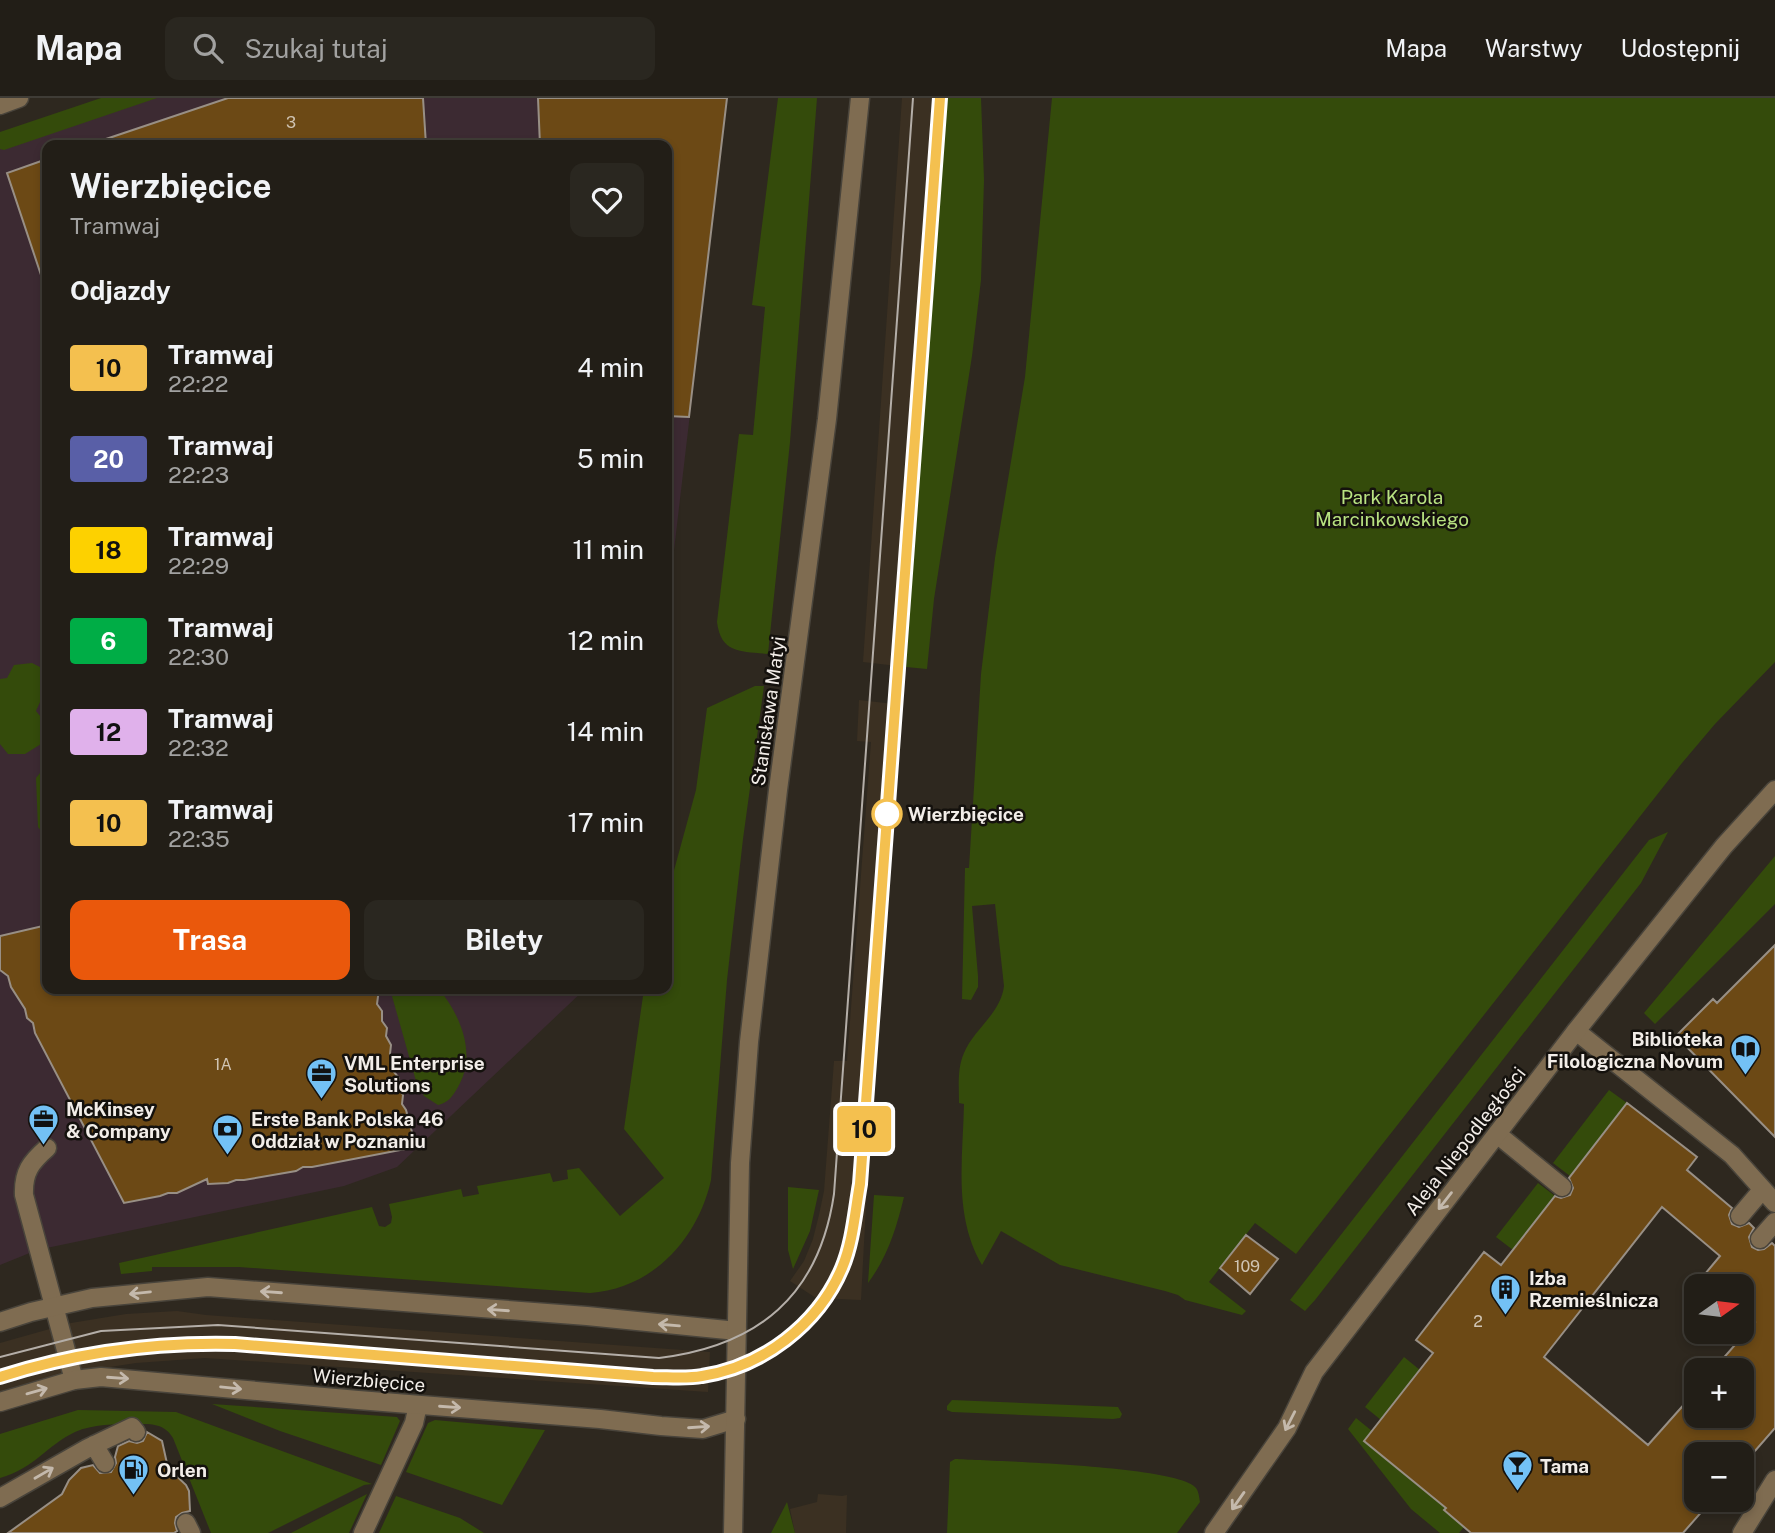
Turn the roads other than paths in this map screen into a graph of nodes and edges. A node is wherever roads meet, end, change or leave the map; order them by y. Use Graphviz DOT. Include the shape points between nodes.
graph roads {
  1 [pos="19,98"];
  2 [pos="861,99"];
  3 [pos="0,105"];
  4 [pos="1775,790"];
  5 [pos="1576,1031"];
  6 [pos="1492,1140"];
  7 [pos="47,1148"];
  8 [pos="1562,1187"];
  9 [pos="1768,1197"];
  10 [pos="1740,1216"];
  11 [pos="1775,1222"];
  12 [pos="1760,1239"];
  13 [pos="55,1306"];
  14 [pos="0,1322"];
  15 [pos="737,1331"];
  16 [pos="74,1380"];
  17 [pos="0,1402"];
  18 [pos="418,1405"];
  19 [pos="736,1419"];
  20 [pos="136,1432"];
  21 [pos="94,1445"];
  22 [pos="105,1463"];
  23 [pos="1774,1480"];
  24 [pos="0,1499"];
  25 [pos="363,1533"];
  26 [pos="733,1533"];
  27 [pos="1214,1533"];
  28 [pos="1731,1533"];
  29 [pos="1742,1533"];
  1 -- 3 [label="street"];
  2 -- 15 [label="street, Stanisława Matyi" via="827,419 749,1042 740,1163"];
  4 -- 5 [label="street, Aleja Niepodległości" via="1724,846"];
  5 -- 6 [label="street, Aleja Niepodległości"];
  5 -- 9 [label="street" via="1732,1155"];
  6 -- 8 [label="street"];
  6 -- 27 [label="street, Aleja Niepodległości, one-way" via="1314,1372 1287,1428"];
  7 -- 13 [label="street" via="29,1166 23,1183"];
  9 -- 10 [label="street"];
  11 -- 12 [label="street"];
  13 -- 14 [label="street"];
  15 -- 13 [label="street, one-way" via="208,1287"];
  13 -- 16 [label="street"];
  15 -- 19 [label="street, Stanisława Matyi"];
  17 -- 16 [label="street, Wierzbięcice, one-way"];
  16 -- 18 [label="street, Wierzbięcice, one-way" via="137,1379"];
  18 -- 19 [label="street, Wierzbięcice, one-way" via="703,1429"];
  18 -- 25 [label="street"];
  19 -- 26 [label="street, Stanisława Matyi"];
  20 -- 21 [label="street" via="132,1427"];
  21 -- 22 [label="street"];
  24 -- 21 [label="street, one-way"];
  23 -- 28 [label="street"];
  23 -- 29 [label="street"];
}
